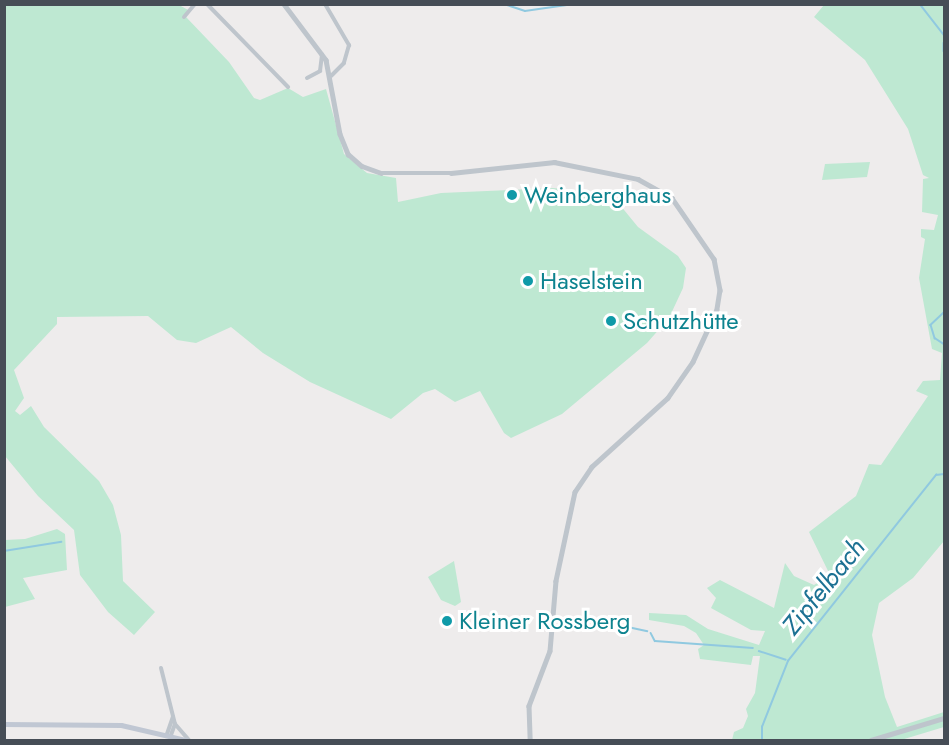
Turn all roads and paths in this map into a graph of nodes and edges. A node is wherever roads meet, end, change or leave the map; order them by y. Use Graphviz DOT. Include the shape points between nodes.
graph roads {
  1 [pos="195,4"];
  2 [pos="207,4"];
  3 [pos="284,4"];
  4 [pos="325,4"];
  5 [pos="184,17"];
  6 [pos="322,53"];
  7 [pos="331,76"];
  8 [pos="307,78"];
  9 [pos="288,87"];
  10 [pos="161,668"];
  11 [pos="173,713"];
  12 [pos="945,718"];
  13 [pos="4,724"];
  14 [pos="175,724"];
  15 [pos="169,734"];
  16 [pos="188,741"];
  17 [pos="530,741"];
  18 [pos="871,741"];
  1 -- 5 [label="street"];
  2 -- 9 [label="street"];
  3 -- 6 [label="street"];
  4 -- 7 [label="street" via="349,45 344,63"];
  6 -- 7 [label="street"];
  6 -- 8 [label="street" via="320,71"];
  7 -- 17 [label="street" via="344,147 355,161 371,171 451,173 535,162 570,164 638,179 672,198 706,242 717,268 720,290 714,320 683,378 656,411 592,467 575,492 556,581 550,651 529,705"];
  10 -- 11 [label="street"];
  11 -- 14 [label="street"];
  11 -- 15 [label="street"];
  12 -- 18 [label="street"];
  13 -- 15 [label="main road" via="121,725"];
  14 -- 15 [label="street"];
  14 -- 16 [label="street"];
  15 -- 16 [label="main road"];
}
